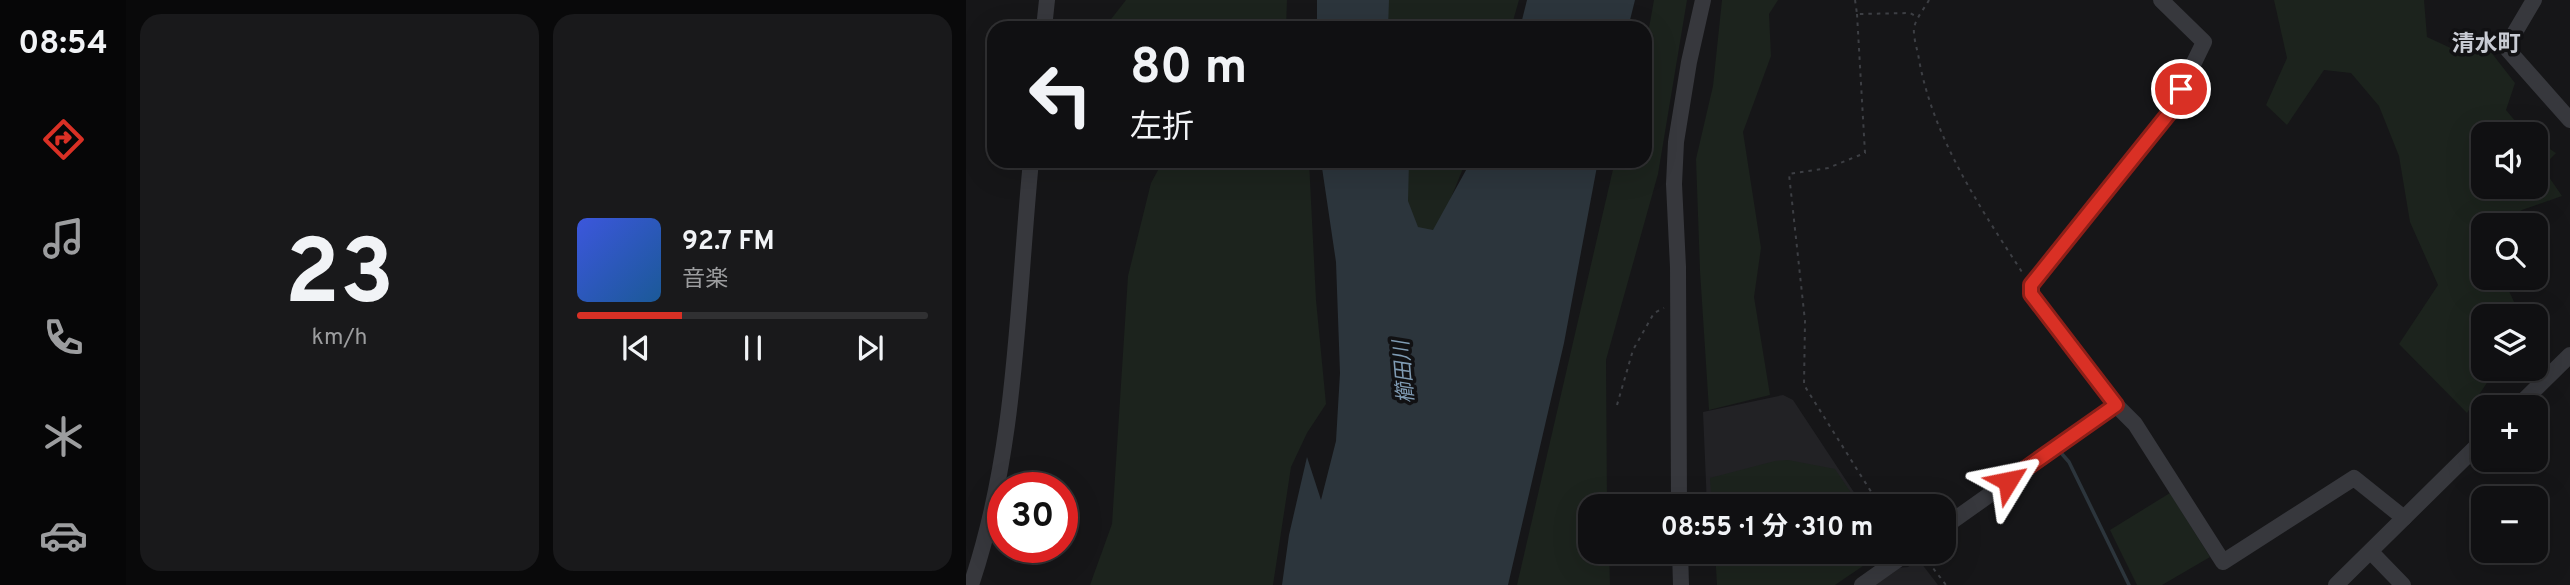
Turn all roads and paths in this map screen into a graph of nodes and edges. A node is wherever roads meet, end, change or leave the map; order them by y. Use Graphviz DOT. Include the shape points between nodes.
graph roads {
  1 [pos="1047,0"];
  2 [pos="1703,0"];
  3 [pos="1855,0"];
  4 [pos="1929,0"];
  5 [pos="2161,0"];
  6 [pos="2534,0"];
  7 [pos="1857,14"];
  8 [pos="1918,18"];
  9 [pos="1045,21"];
  10 [pos="2570,120"];
  11 [pos="1030,168"];
  12 [pos="2031,285"];
  13 [pos="1678,302"];
  14 [pos="2568,360"];
  15 [pos="2530,395"];
  16 [pos="1617,405"];
  17 [pos="2116,405"];
  18 [pos="2471,452"];
  19 [pos="1679,494"];
  20 [pos="1872,494"];
  21 [pos="1956,518"];
  22 [pos="2404,518"];
  23 [pos="2371,552"];
  24 [pos="1680,564"];
  25 [pos="1891,564"];
  26 [pos="1931,564"];
  27 [pos="971,585"];
  28 [pos="1681,585"];
  29 [pos="1861,585"];
  30 [pos="1946,585"];
  31 [pos="2336,585"];
  32 [pos="2403,585"];
  1 -- 9 [label="street"];
  2 -- 13 [label="street" via="1676,142"];
  3 -- 7 [label="path"];
  4 -- 8 [label="path"];
  5 -- 12 [label="street" via="2203,42 2170,112"];
  6 -- 10 [label="street" via="2508,50"];
  7 -- 8 [label="path" via="1910,13"];
  7 -- 20 [label="path" via="1865,153 1828,168 1789,174 1805,321 1804,385"];
  8 -- 12 [label="path" via="1914,30 1922,75 1946,145 1975,200"];
  11 -- 27 [label="street" via="1005,446"];
  12 -- 17 [label="street" via="2031,294"];
  13 -- 16 [label="path" via="1654,313 1633,350"];
  13 -- 19 [label="street"];
  14 -- 15 [label="street"];
  17 -- 21 [label="street"];
  17 -- 22 [label="street" via="2135,424 2223,562 2354,478"];
  18 -- 22 [label="street"];
  22 -- 23 [label="street"];
  23 -- 31 [label="street"];
  23 -- 32 [label="street"];
  24 -- 28 [label="street"];
  25 -- 29 [label="street"];
  26 -- 30 [label="path"];
}
